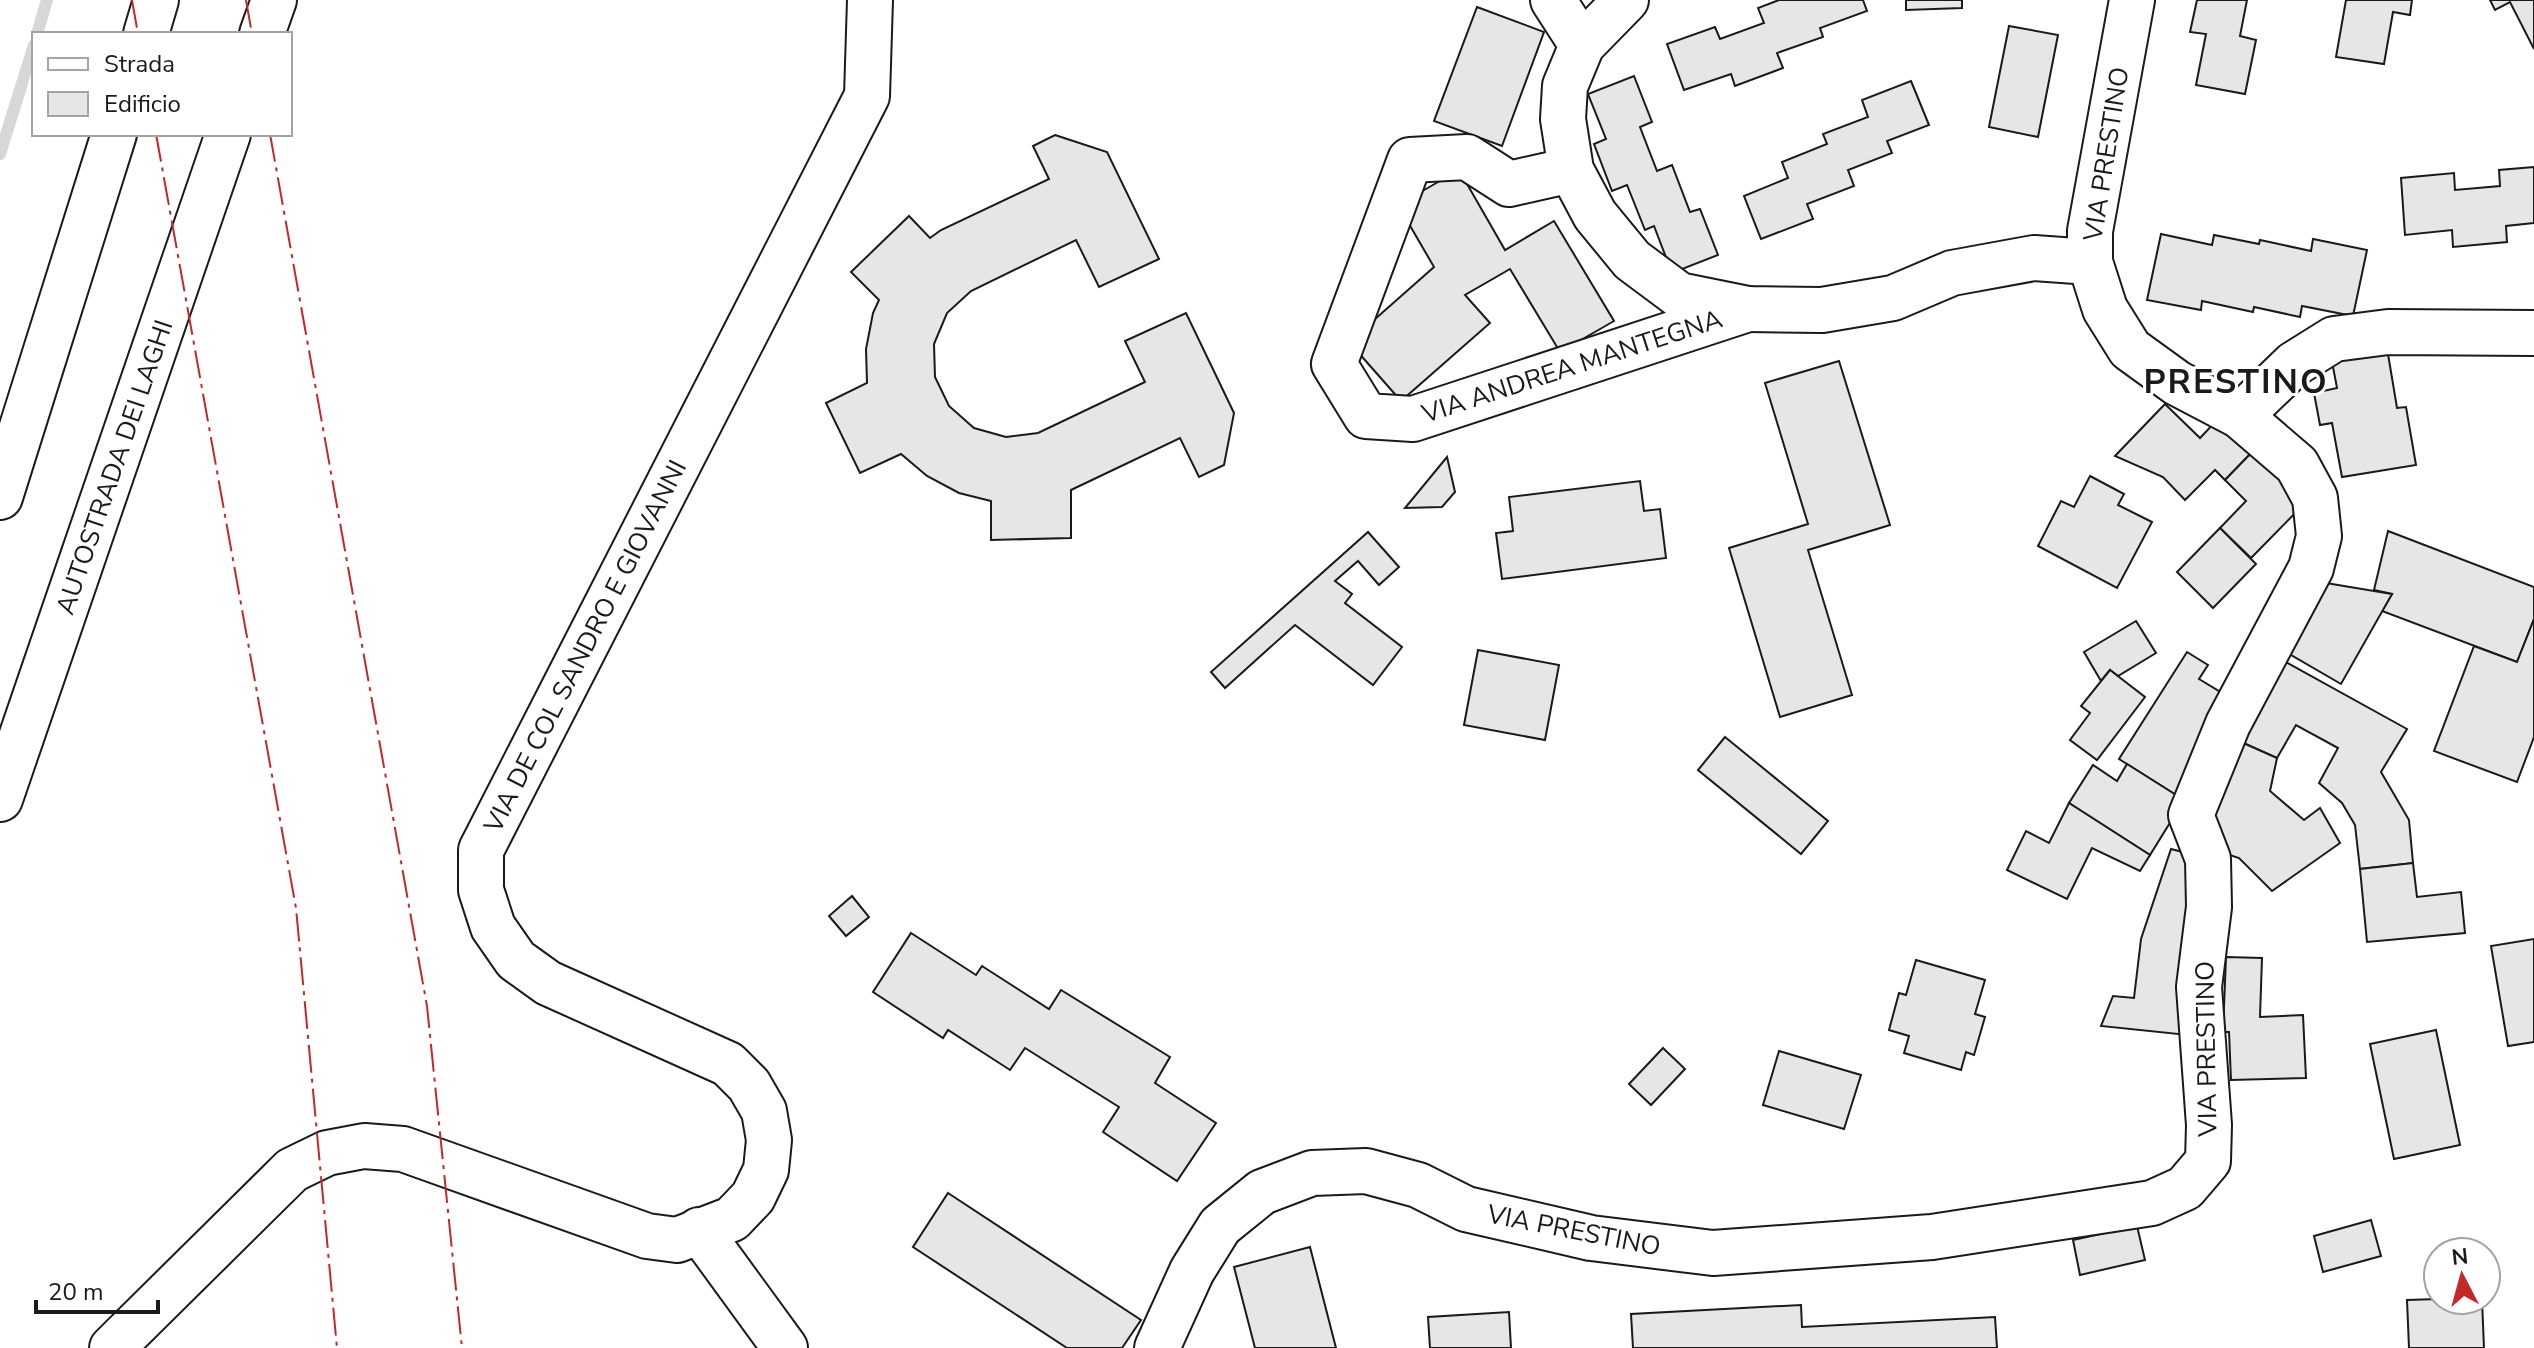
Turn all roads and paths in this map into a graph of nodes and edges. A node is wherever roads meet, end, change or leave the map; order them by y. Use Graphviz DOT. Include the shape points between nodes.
graph roads {
  1 [pos="156,0"];
  2 [pos="274,0"];
  3 [pos="870,0"];
  4 [pos="1553,0"];
  5 [pos="1626,0"];
  6 [pos="2132,0"];
  7 [pos="147,32"];
  8 [pos="263,32"];
  9 [pos="1582,45"];
  10 [pos="113,136"];
  11 [pos="227,136"];
  12 [pos="1571,170"];
  13 [pos="2090,262"];
  14 [pos="1748,309"];
  15 [pos="2534,333"];
  16 [pos="2240,416"];
  17 [pos="0,497"];
  18 [pos="0,799"];
  19 [pos="699,1230"];
  20 [pos="112,1348"];
  21 [pos="785,1348"];
  22 [pos="1157,1348"];
  1 -- 7 [label="main road"];
  2 -- 8 [label="main road"];
  3 -- 19 [label="main road, VIA DE COL SANDRO E GIOVANNI" via="867,96 481,850 481,890 493,927 516,960 548,983 728,1064 764,1111 769,1140 766,1170 753,1197 732,1219"];
  4 -- 9 [label="main road"];
  5 -- 9 [label="main road, VIA ANDREA MANTEGNA"];
  6 -- 13 [label="main road, VIA PRESTINO" via="2090,231"];
  9 -- 12 [label="main road, VIA ANDREA MANTEGNA" via="1565,86 1563,119"];
  10 -- 17 [label="main road"];
  11 -- 18 [label="main road, AUTOSTRADA DEI LAGHI"];
  12 -- 14 [label="main road, VIA ANDREA MANTEGNA" via="1595,215 1632,260 1679,295"];
  12 -- 14 [label="main road, VIA ANDREA MANTEGNA" via="1509,184 1467,157 1410,160 1334,364 1366,416 1413,419"];
  13 -- 14 [label="main road, VIA ANDREA MANTEGNA" via="2034,258 1952,273 1893,298 1822,310"];
  13 -- 16 [label="main road, VIA PRESTINO" via="2105,309 2130,349 2177,383"];
  15 -- 16 [label="main road" via="2388,332 2334,339 2294,364"];
  16 -- 22 [label="main road, VIA PRESTINO" via="2297,465 2315,498 2319,536 2311,568 2228,724 2191,815 2208,859 2209,907 2199,987 2209,1125 2208,1161 2185,1188 2152,1203 1932,1237 1713,1253 1591,1238 1466,1209 1418,1185 1366,1171 1312,1173 1262,1192 1220,1226 1192,1271"];
  19 -- 20 [label="main road, VIA DE COL SANDRO E GIOVANNI" via="677,1240 647,1236 403,1149 364,1146 327,1153 292,1170"];
  19 -- 21 [label="main road"];
}
